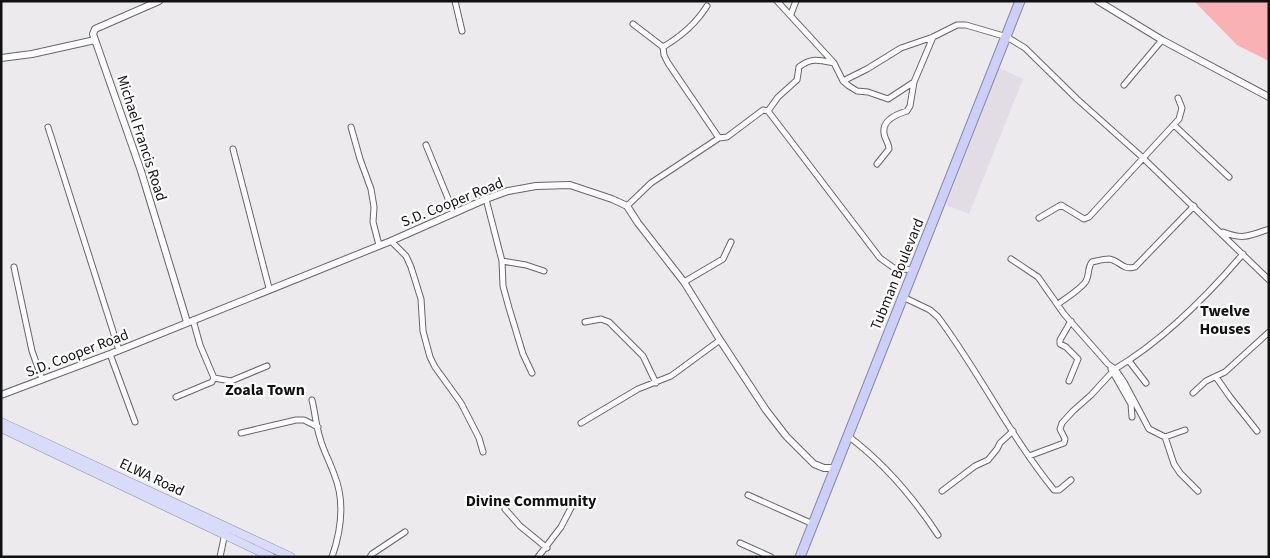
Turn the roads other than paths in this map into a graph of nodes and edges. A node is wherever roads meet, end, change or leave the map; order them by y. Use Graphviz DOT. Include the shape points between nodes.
graph roads {
  1 [pos="159,1"];
  2 [pos="455,1"];
  3 [pos="777,1"];
  4 [pos="796,1"];
  5 [pos="1020,1"];
  6 [pos="1098,1"];
  7 [pos="707,6"];
  8 [pos="791,14"];
  9 [pos="633,24"];
  10 [pos="462,31"];
  11 [pos="933,37"];
  12 [pos="1007,37"];
  13 [pos="95,40"];
  14 [pos="1162,40"];
  15 [pos="663,47"];
  16 [pos="1,58"];
  17 [pos="834,63"];
  18 [pos="843,81"];
  19 [pos="914,82"];
  20 [pos="1124,85"];
  21 [pos="1269,97"];
  22 [pos="1178,98"];
  23 [pos="768,111"];
  24 [pos="1174,125"];
  25 [pos="48,126"];
  26 [pos="351,126"];
  27 [pos="720,138"];
  28 [pos="426,145"];
  29 [pos="234,149"];
  30 [pos="1142,157"];
  31 [pos="877,164"];
  32 [pos="1229,177"];
  33 [pos="486,199"];
  34 [pos="627,206"];
  35 [pos="1194,206"];
  36 [pos="454,213"];
  37 [pos="1039,218"];
  38 [pos="1269,229"];
  39 [pos="1220,231"];
  40 [pos="391,241"];
  41 [pos="731,242"];
  42 [pos="379,245"];
  43 [pos="1243,254"];
  44 [pos="1011,259"];
  45 [pos="502,261"];
  46 [pos="14,267"];
  47 [pos="912,270"];
  48 [pos="544,272"];
  49 [pos="1269,280"];
  50 [pos="684,282"];
  51 [pos="269,288"];
  52 [pos="903,297"];
  53 [pos="1058,304"];
  54 [pos="190,321"];
  55 [pos="1071,321"];
  56 [pos="584,322"];
  57 [pos="1269,332"];
  58 [pos="720,340"];
  59 [pos="119,350"];
  60 [pos="110,354"];
  61 [pos="1129,361"];
  62 [pos="268,366"];
  63 [pos="1113,370"];
  64 [pos="532,374"];
  65 [pos="1216,376"];
  66 [pos="214,378"];
  67 [pos="42,380"];
  68 [pos="1069,381"];
  69 [pos="1146,382"];
  70 [pos="656,383"];
  71 [pos="1193,393"];
  72 [pos="2,394"];
  73 [pos="176,397"];
  74 [pos="312,400"];
  75 [pos="1132,417"];
  76 [pos="1,422"];
  77 [pos="135,422"];
  78 [pos="580,422"];
  79 [pos="318,427"];
  80 [pos="1,428"];
  81 [pos="1185,430"];
  82 [pos="1013,431"];
  83 [pos="1257,431"];
  84 [pos="241,433"];
  85 [pos="848,436"];
  86 [pos="1165,437"];
  87 [pos="483,452"];
  88 [pos="1029,456"];
  89 [pos="835,468"];
  90 [pos="1071,480"];
  91 [pos="1198,490"];
  92 [pos="942,491"];
  93 [pos="748,495"];
  94 [pos="573,504"];
  95 [pos="506,509"];
  96 [pos="813,524"];
  97 [pos="226,527"];
  98 [pos="405,532"];
  99 [pos="938,535"];
  100 [pos="224,536"];
  101 [pos="740,543"];
  102 [pos="547,548"];
  103 [pos="220,557"];
  104 [pos="271,557"];
  105 [pos="291,557"];
  106 [pos="332,557"];
  107 [pos="370,557"];
  108 [pos="538,557"];
  109 [pos="770,557"];
  110 [pos="800,557"];
  1 -- 13 [label="street" via="95,29"];
  2 -- 10 [label="street"];
  3 -- 8 [label="street"];
  4 -- 8 [label="street"];
  5 -- 12 [label="highway, Tubman Boulevard"];
  6 -- 14 [label="street"];
  7 -- 15 [label="street" via="685,31"];
  8 -- 17 [label="street"];
  9 -- 15 [label="street"];
  11 -- 12 [label="street" via="957,25"];
  11 -- 18 [label="street" via="901,48"];
  11 -- 19 [label="street"];
  12 -- 30 [label="street" via="1025,48"];
  12 -- 47 [label="highway, Tubman Boulevard"];
  13 -- 16 [label="street"];
  13 -- 54 [label="street, Michael Francis Road"];
  14 -- 20 [label="street"];
  14 -- 21 [label="street"];
  15 -- 27 [label="street" via="668,63"];
  17 -- 18 [label="street"];
  17 -- 23 [label="street" via="806,61 799,66 797,80"];
  18 -- 19 [label="street" via="857,91 888,99"];
  19 -- 31 [label="street" via="907,111 895,114 886,124 884,133 889,149"];
  22 -- 24 [label="street" via="1182,108"];
  23 -- 27 [label="street" via="763,110 727,137"];
  23 -- 47 [label="street" via="880,258 894,268"];
  24 -- 30 [label="street"];
  24 -- 32 [label="street"];
  25 -- 59 [label="street"];
  26 -- 42 [label="street" via="371,189 373,222"];
  27 -- 34 [label="street" via="651,183"];
  28 -- 36 [label="street"];
  29 -- 51 [label="street"];
  30 -- 35 [label="street"];
  30 -- 37 [label="street" via="1089,217 1080,218 1061,205"];
  33 -- 34 [label="street, S.D. Cooper Road" via="536,186 570,185"];
  33 -- 36 [label="street, S.D. Cooper Road"];
  33 -- 45 [label="street"];
  34 -- 50 [label="street"];
  35 -- 39 [label="street"];
  35 -- 53 [label="street" via="1135,267 1125,268 1106,259 1092,262 1084,283"];
  36 -- 40 [label="street, S.D. Cooper Road"];
  38 -- 39 [label="street" via="1243,238"];
  39 -- 43 [label="street"];
  40 -- 42 [label="street, S.D. Cooper Road"];
  40 -- 87 [label="street" via="411,266 421,299 423,331 430,357 465,411"];
  41 -- 50 [label="street" via="723,259"];
  42 -- 51 [label="street, S.D. Cooper Road"];
  43 -- 49 [label="street"];
  43 -- 61 [label="street" via="1198,303"];
  44 -- 53 [label="street" via="1038,278"];
  45 -- 48 [label="street"];
  45 -- 64 [label="street" via="503,286"];
  46 -- 67 [label="street" via="32,351"];
  47 -- 52 [label="highway, Tubman Boulevard"];
  50 -- 58 [label="street"];
  51 -- 54 [label="street, S.D. Cooper Road"];
  52 -- 82 [label="street" via="938,317"];
  52 -- 85 [label="highway, Tubman Boulevard"];
  53 -- 55 [label="street"];
  54 -- 59 [label="street, S.D. Cooper Road"];
  54 -- 66 [label="street"];
  55 -- 63 [label="street"];
  55 -- 68 [label="street" via="1060,340 1060,344 1078,360"];
  56 -- 70 [label="street" via="601,319 609,322 643,356"];
  57 -- 65 [label="street" via="1237,363"];
  58 -- 70 [label="street" via="671,376"];
  58 -- 89 [label="street" via="786,436 814,464"];
  59 -- 60 [label="street, S.D. Cooper Road"];
  60 -- 67 [label="street, S.D. Cooper Road"];
  60 -- 77 [label="street"];
  61 -- 63 [label="street"];
  61 -- 69 [label="street"];
  62 -- 66 [label="street" via="231,381"];
  63 -- 75 [label="street" via="1131,404"];
  63 -- 86 [label="street" via="1124,382 1148,429"];
  63 -- 88 [label="street" via="1062,423 1064,443"];
  65 -- 71 [label="street"];
  65 -- 83 [label="street"];
  66 -- 73 [label="street" via="212,382"];
  67 -- 72 [label="street, S.D. Cooper Road"];
  70 -- 78 [label="street" via="638,389"];
  74 -- 79 [label="street"];
  76 -- 97 [label="main road, ELWA Road"];
  79 -- 84 [label="street" via="296,420"];
  79 -- 106 [label="street" via="339,490 341,517"];
  80 -- 100 [label="main road, ELWA Road"];
  81 -- 86 [label="street"];
  82 -- 88 [label="street"];
  82 -- 92 [label="street" via="988,460"];
  85 -- 89 [label="highway, Tubman Boulevard"];
  85 -- 99 [label="street" via="890,474"];
  86 -- 91 [label="street" via="1177,468"];
  88 -- 90 [label="street" via="1054,490 1059,490"];
  89 -- 96 [label="highway, Tubman Boulevard"];
  93 -- 96 [label="street"];
  94 -- 102 [label="street"];
  95 -- 102 [label="street" via="520,526"];
  96 -- 110 [label="highway, Tubman Boulevard"];
  97 -- 100 [label="street"];
  97 -- 105 [label="main road, ELWA Road"];
  98 -- 107 [label="street"];
  100 -- 103 [label="street"];
  100 -- 104 [label="main road, ELWA Road"];
  101 -- 109 [label="street"];
  102 -- 108 [label="street"];
}
